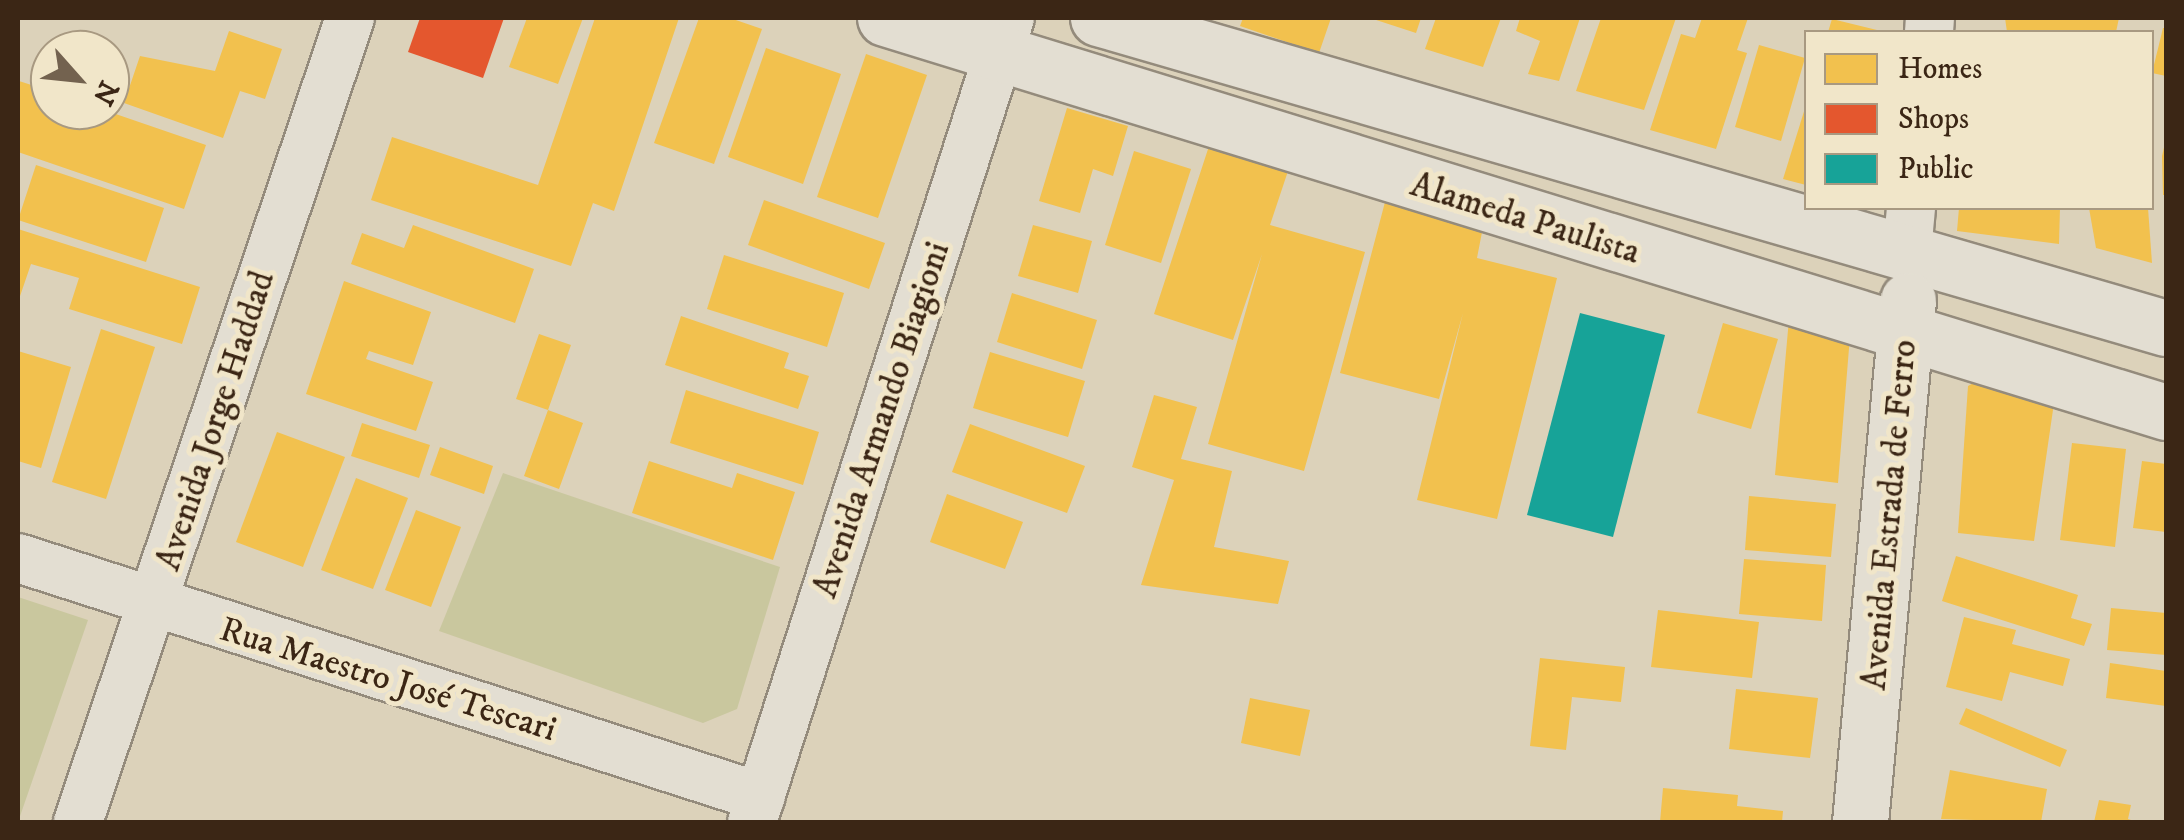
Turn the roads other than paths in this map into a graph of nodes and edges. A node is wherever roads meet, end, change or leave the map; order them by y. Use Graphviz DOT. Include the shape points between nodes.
graph roads {
  1 [pos="350,18"];
  2 [pos="885,18"];
  3 [pos="1098,18"];
  4 [pos="1005,37"];
  5 [pos="1804,203"];
  6 [pos="1832,210"];
  7 [pos="1909,230"];
  8 [pos="2166,328"];
  9 [pos="1908,337"];
  10 [pos="2166,412"];
  11 [pos="18,558"];
  12 [pos="154,606"];
  13 [pos="756,810"];
  14 [pos="78,822"];
  15 [pos="1860,822"];
  1 -- 12 [label="street, Avenida Jorge Haddad"];
  2 -- 4 [label="main road, Alameda Paulista"];
  3 -- 5 [label="main road, Alameda Paulista"];
  4 -- 9 [label="main road, Alameda Paulista"];
  4 -- 13 [label="street, Avenida Armando Biagioni"];
  6 -- 7 [label="main road, Alameda Paulista"];
  7 -- 8 [label="main road, Alameda Paulista"];
  7 -- 9 [label="main road, Avenida Estrada de Ferro"];
  9 -- 10 [label="main road, Alameda Paulista"];
  9 -- 15 [label="main road, Avenida Estrada de Ferro"];
  11 -- 12 [label="street, Rua Maestro José Tescari"];
  12 -- 13 [label="street, Rua Maestro José Tescari"];
  12 -- 14 [label="street, Avenida Jorge Haddad"];
}
